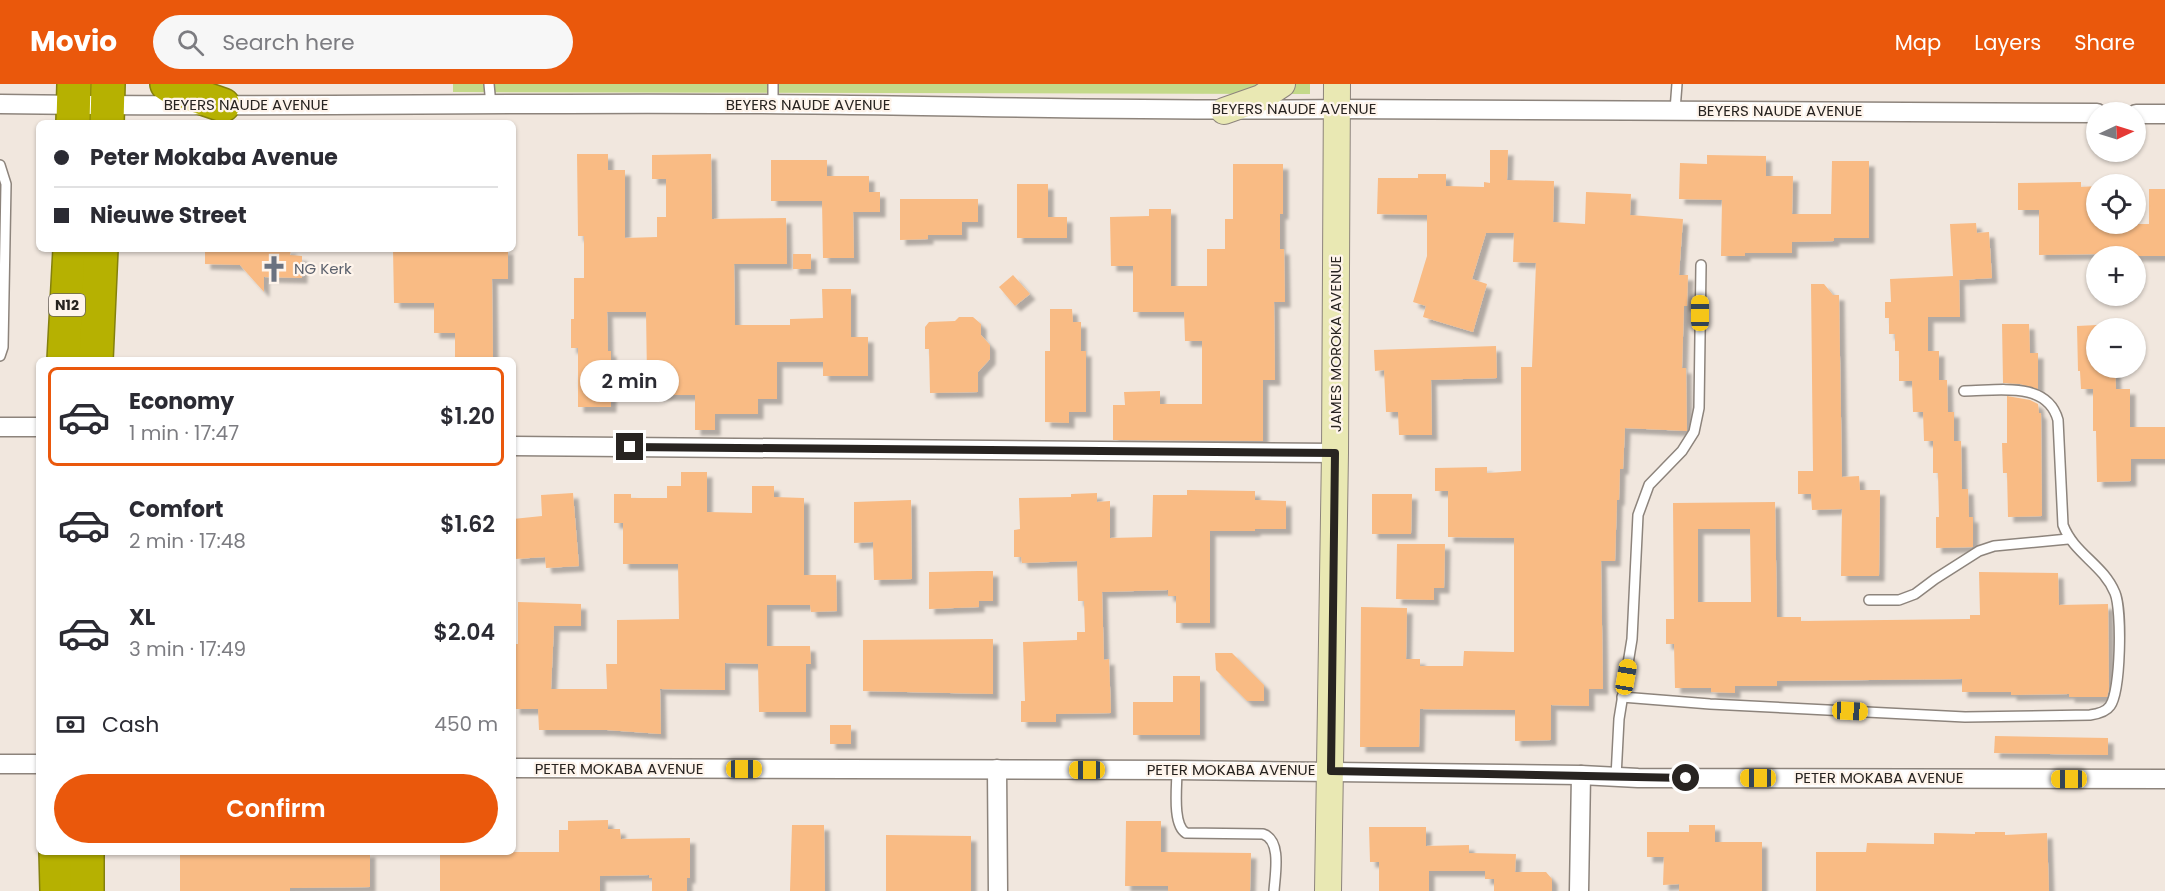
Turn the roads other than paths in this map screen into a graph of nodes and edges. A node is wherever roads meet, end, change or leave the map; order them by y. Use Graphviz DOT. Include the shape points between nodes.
graph roads {
  1 [pos="167,84"];
  2 [pos="489,84"];
  3 [pos="773,84"];
  4 [pos="1282,84"];
  5 [pos="1677,84"];
  6 [pos="1336,96"];
  7 [pos="0,104"];
  8 [pos="74,104"];
  9 [pos="108,104"];
  10 [pos="773,104"];
  11 [pos="223,105"];
  12 [pos="491,105"];
  13 [pos="1675,110"];
  14 [pos="1224,111"];
  15 [pos="2086,113"];
  16 [pos="2146,114"];
  17 [pos="2165,114"];
  18 [pos="0,165"];
  19 [pos="70,252"];
  20 [pos="101,252"];
  21 [pos="1701,265"];
  22 [pos="0,356"];
  23 [pos="64,357"];
  24 [pos="96,357"];
  25 [pos="1964,391"];
  26 [pos="0,427"];
  27 [pos="36,427"];
  28 [pos="516,446"];
  29 [pos="1335,453"];
  30 [pos="2068,539"];
  31 [pos="1869,600"];
  32 [pos="1622,697"];
  33 [pos="0,764"];
  34 [pos="36,764"];
  35 [pos="516,768"];
  36 [pos="997,769"];
  37 [pos="1177,770"];
  38 [pos="1331,771"];
  39 [pos="1581,775"];
  40 [pos="1616,777"];
  41 [pos="2165,779"];
  42 [pos="56,855"];
  43 [pos="87,855"];
  44 [pos="57,891"];
  45 [pos="87,891"];
  46 [pos="998,891"];
  47 [pos="1274,891"];
  48 [pos="1328,891"];
  49 [pos="1579,891"];
  1 -- 11 [label="highway"];
  2 -- 12 [label="lane"];
  3 -- 10 [label="lane"];
  4 -- 14 [label="street" via="1261,98"];
  5 -- 13 [label="lane"];
  6 -- 13 [label="street, BEYERS NAUDE AVENUE"];
  6 -- 14 [label="street, BEYERS NAUDE AVENUE"];
  6 -- 29 [label="street, JAMES MOROKA AVENUE"];
  7 -- 8 [label="street, BEYERS NAUDE AVENUE"];
  8 -- 9 [label="street, BEYERS NAUDE AVENUE"];
  9 -- 11 [label="street, BEYERS NAUDE AVENUE"];
  10 -- 12 [label="street, BEYERS NAUDE AVENUE"];
  10 -- 14 [label="street, BEYERS NAUDE AVENUE"];
  11 -- 12 [label="street, BEYERS NAUDE AVENUE"];
  13 -- 15 [label="street, BEYERS NAUDE AVENUE"];
  16 -- 17 [label="street"];
  18 -- 22 [label="lane" via="6,184"];
  19 -- 23 [label="highway, N12"];
  20 -- 24 [label="highway, N12"];
  21 -- 32 [label="lane" via="1699,408 1694,432 1682,451 1648,485 1638,516 1632,639"];
  25 -- 30 [label="lane" via="2018,391 2046,399 2058,420 2061,508"];
  26 -- 27 [label="street"];
  28 -- 29 [label="street"];
  29 -- 38 [label="street, JAMES MOROKA AVENUE"];
  30 -- 31 [label="lane" via="1994,546 1979,551 1915,594 1899,600"];
  30 -- 32 [label="lane" via="2104,574 2116,595 2119,669 2113,700 2101,713 1965,717"];
  32 -- 40 [label="lane"];
  33 -- 34 [label="street"];
  35 -- 36 [label="street, PETER MOKABA AVENUE"];
  36 -- 37 [label="street, PETER MOKABA AVENUE"];
  36 -- 46 [label="street"];
  37 -- 38 [label="street, PETER MOKABA AVENUE"];
  37 -- 47 [label="lane" via="1177,818 1181,830 1186,834 1269,836 1275,850"];
  38 -- 39 [label="street, PETER MOKABA AVENUE"];
  38 -- 48 [label="street, JAMES MOROKA AVENUE"];
  39 -- 40 [label="street, PETER MOKABA AVENUE"];
  39 -- 49 [label="street"];
  40 -- 41 [label="street, PETER MOKABA AVENUE"];
  42 -- 44 [label="highway"];
  43 -- 45 [label="highway"];
}
